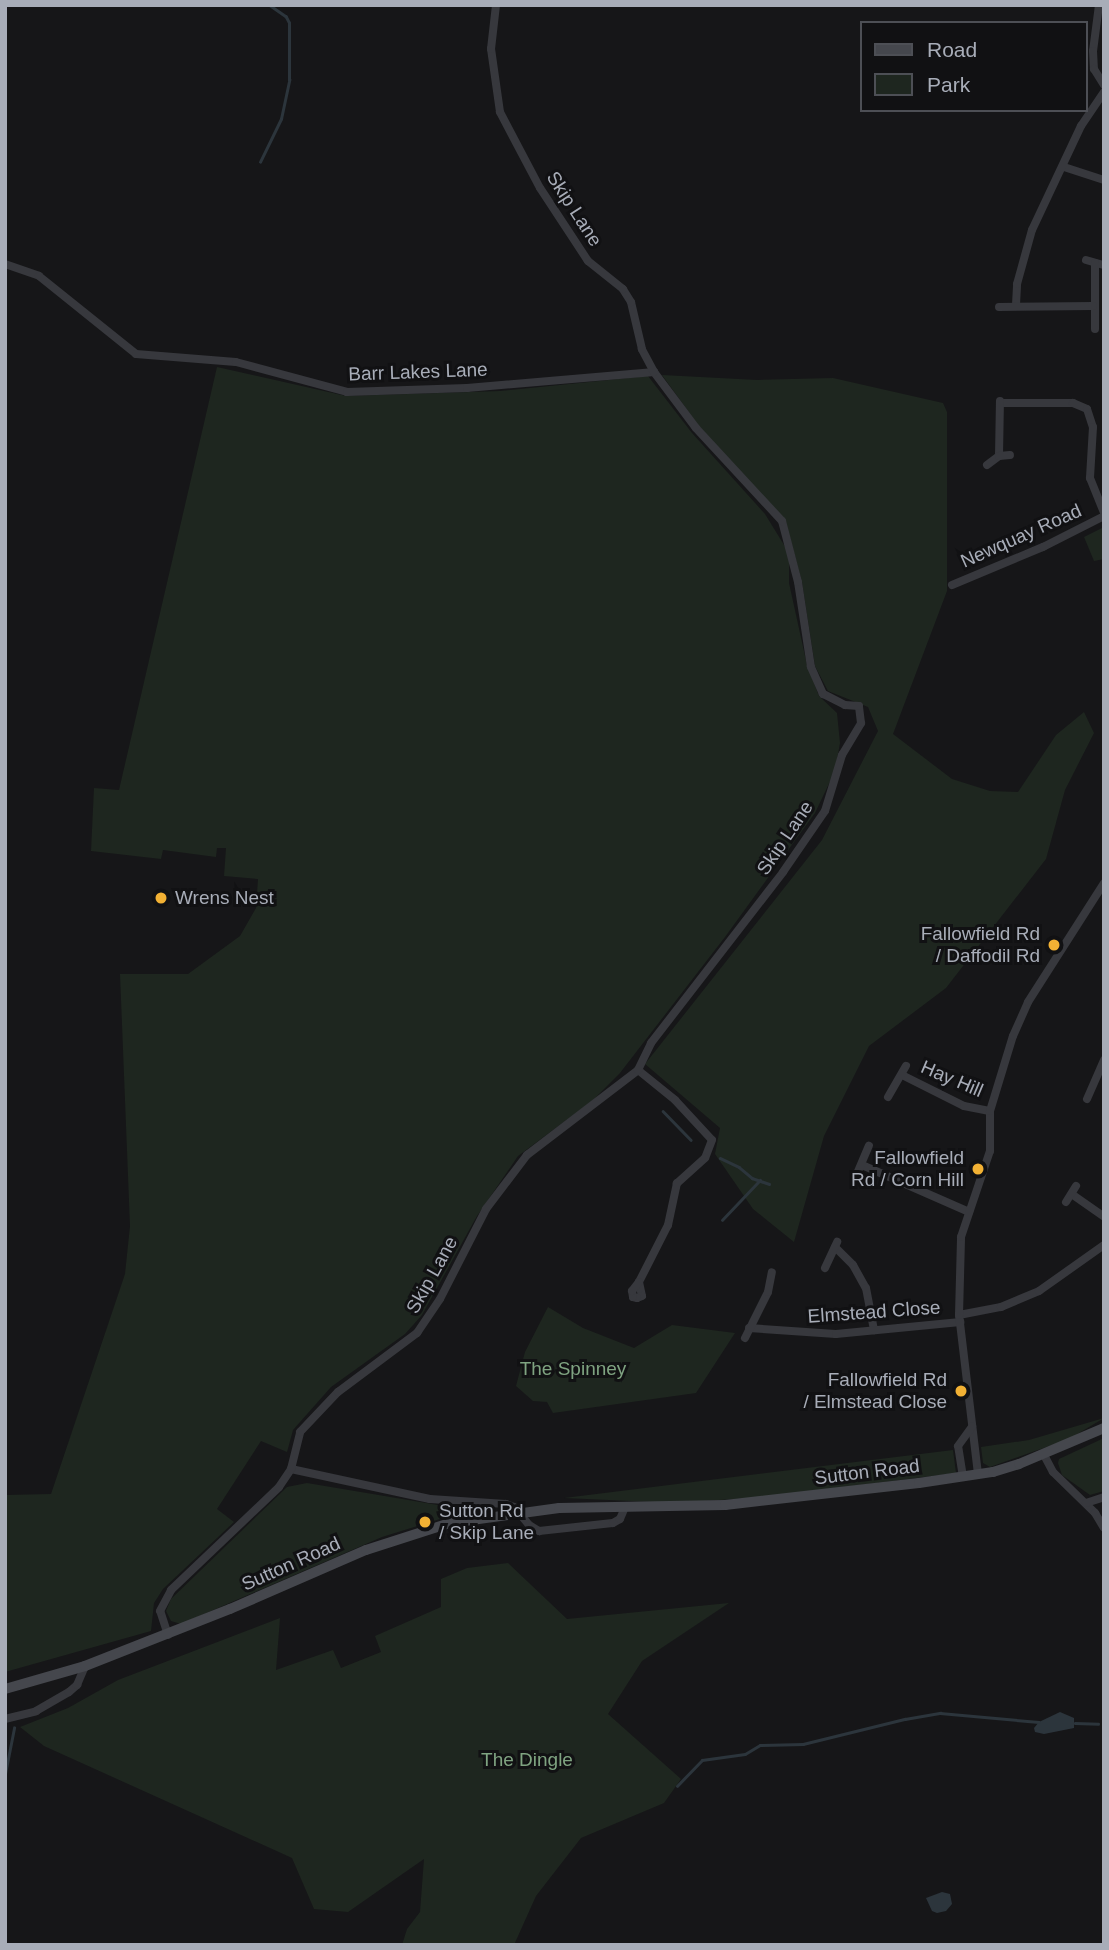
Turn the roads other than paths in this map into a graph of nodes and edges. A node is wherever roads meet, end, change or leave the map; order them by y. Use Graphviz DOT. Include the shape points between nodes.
graph roads {
  1 [pos="496,5"];
  2 [pos="1099,5"];
  3 [pos="1104,85"];
  4 [pos="1104,92"];
  5 [pos="1064,167"];
  6 [pos="1104,180"];
  7 [pos="1095,263"];
  8 [pos="5,264"];
  9 [pos="1016,305"];
  10 [pos="1093,306"];
  11 [pos="999,307"];
  12 [pos="1095,329"];
  13 [pos="654,372"];
  14 [pos="1010,455"];
  15 [pos="999,456"];
  16 [pos="987,464"];
  17 [pos="1104,514"];
  18 [pos="952,585"];
  19 [pos="1104,883"];
  20 [pos="1104,1060"];
  21 [pos="638,1070"];
  22 [pos="1100,1080"];
  23 [pos="888,1097"];
  24 [pos="1087,1100"];
  25 [pos="990,1111"];
  26 [pos="869,1146"];
  27 [pos="862,1165"];
  28 [pos="856,1176"];
  29 [pos="1076,1186"];
  30 [pos="1073,1195"];
  31 [pos="1066,1202"];
  32 [pos="969,1212"];
  33 [pos="1104,1217"];
  34 [pos="1104,1245"];
  35 [pos="825,1268"];
  36 [pos="772,1272"];
  37 [pos="639,1282"];
  38 [pos="960,1318"];
  39 [pos="749,1328"];
  40 [pos="874,1330"];
  41 [pos="745,1338"];
  42 [pos="972,1427"];
  43 [pos="1104,1428"];
  44 [pos="1044,1455"];
  45 [pos="291,1469"];
  46 [pos="978,1474"];
  47 [pos="963,1477"];
  48 [pos="1104,1496"];
  49 [pos="452,1502"];
  50 [pos="1086,1503"];
  51 [pos="625,1507"];
  52 [pos="517,1512"];
  53 [pos="450,1523"];
  54 [pos="1104,1528"];
  55 [pos="168,1634"];
  56 [pos="85,1666"];
  57 [pos="5,1689"];
  58 [pos="5,1719"];
  1 -- 13 [label="street, Skip Lane" via="491,49 500,113 540,188 588,261 623,289 631,302 642,349"];
  2 -- 3 [label="street" via="1094,69"];
  4 -- 5 [label="street" via="1081,126"];
  5 -- 6 [label="street"];
  5 -- 9 [label="street" via="1032,230"];
  7 -- 10 [label="street"];
  8 -- 13 [label="street, Barr Lakes Lane" via="39,276 136,354 236,362 347,392 467,388"];
  9 -- 10 [label="street"];
  9 -- 11 [label="street"];
  10 -- 12 [label="street"];
  13 -- 21 [label="street, Skip Lane" via="696,428 782,521 798,582 811,667 823,694 859,706 861,723 842,755 825,811 651,1043"];
  14 -- 15 [label="street"];
  15 -- 16 [label="street"];
  15 -- 17 [label="street" via="1000,400 1073,403 1087,409 1093,427 1090,478"];
  17 -- 18 [label="street, Newquay Road" via="1043,547"];
  19 -- 25 [label="street" via="1028,1002"];
  20 -- 22 [label="street"];
  21 -- 37 [label="street" via="675,1100 712,1140 705,1158 677,1183 668,1225"];
  21 -- 45 [label="street, Skip Lane" via="527,1155 486,1209 440,1299 417,1333 338,1392 300,1432"];
  22 -- 24 [label="street"];
  23 -- 25 [label="street, Hay Hill" via="904,1071 964,1105"];
  25 -- 32 [label="street" via="990,1150"];
  26 -- 27 [label="street"];
  27 -- 28 [label="street"];
  27 -- 32 [label="street"];
  29 -- 30 [label="street"];
  30 -- 31 [label="street"];
  30 -- 33 [label="street"];
  32 -- 38 [label="street" via="961,1237"];
  34 -- 38 [label="street, Elmstead Close" via="1039,1291"];
  35 -- 40 [label="street" via="836,1245 866,1288"];
  36 -- 39 [label="street" via="768,1292"];
  38 -- 40 [label="street, Elmstead Close"];
  38 -- 42 [label="street"];
  39 -- 40 [label="street, Elmstead Close" via="814,1334"];
  39 -- 41 [label="street"];
  42 -- 46 [label="street"];
  42 -- 47 [label="street" via="958,1446"];
  43 -- 44 [label="main road, Sutton Road"];
  44 -- 46 [label="main road, Sutton Road"];
  44 -- 50 [label="street" via="1053,1472"];
  45 -- 49 [label="street"];
  45 -- 55 [label="street, Skip Lane" via="279,1487 172,1590 160,1611"];
  46 -- 47 [label="main road, Sutton Road"];
  47 -- 51 [label="main road, Sutton Road" via="725,1505"];
  48 -- 50 [label="street"];
  49 -- 52 [label="street" via="506,1504"];
  49 -- 53 [label="street"];
  50 -- 54 [label="street"];
  51 -- 52 [label="main road, Sutton Road"];
  51 -- 52 [label="street" via="613,1523 539,1531"];
  52 -- 53 [label="main road, Sutton Road"];
  53 -- 55 [label="main road, Sutton Road" via="366,1550"];
  55 -- 56 [label="main road, Sutton Road"];
  56 -- 57 [label="main road, Sutton Road"];
  56 -- 58 [label="street" via="77,1685 61,1697 36,1711"];
}
